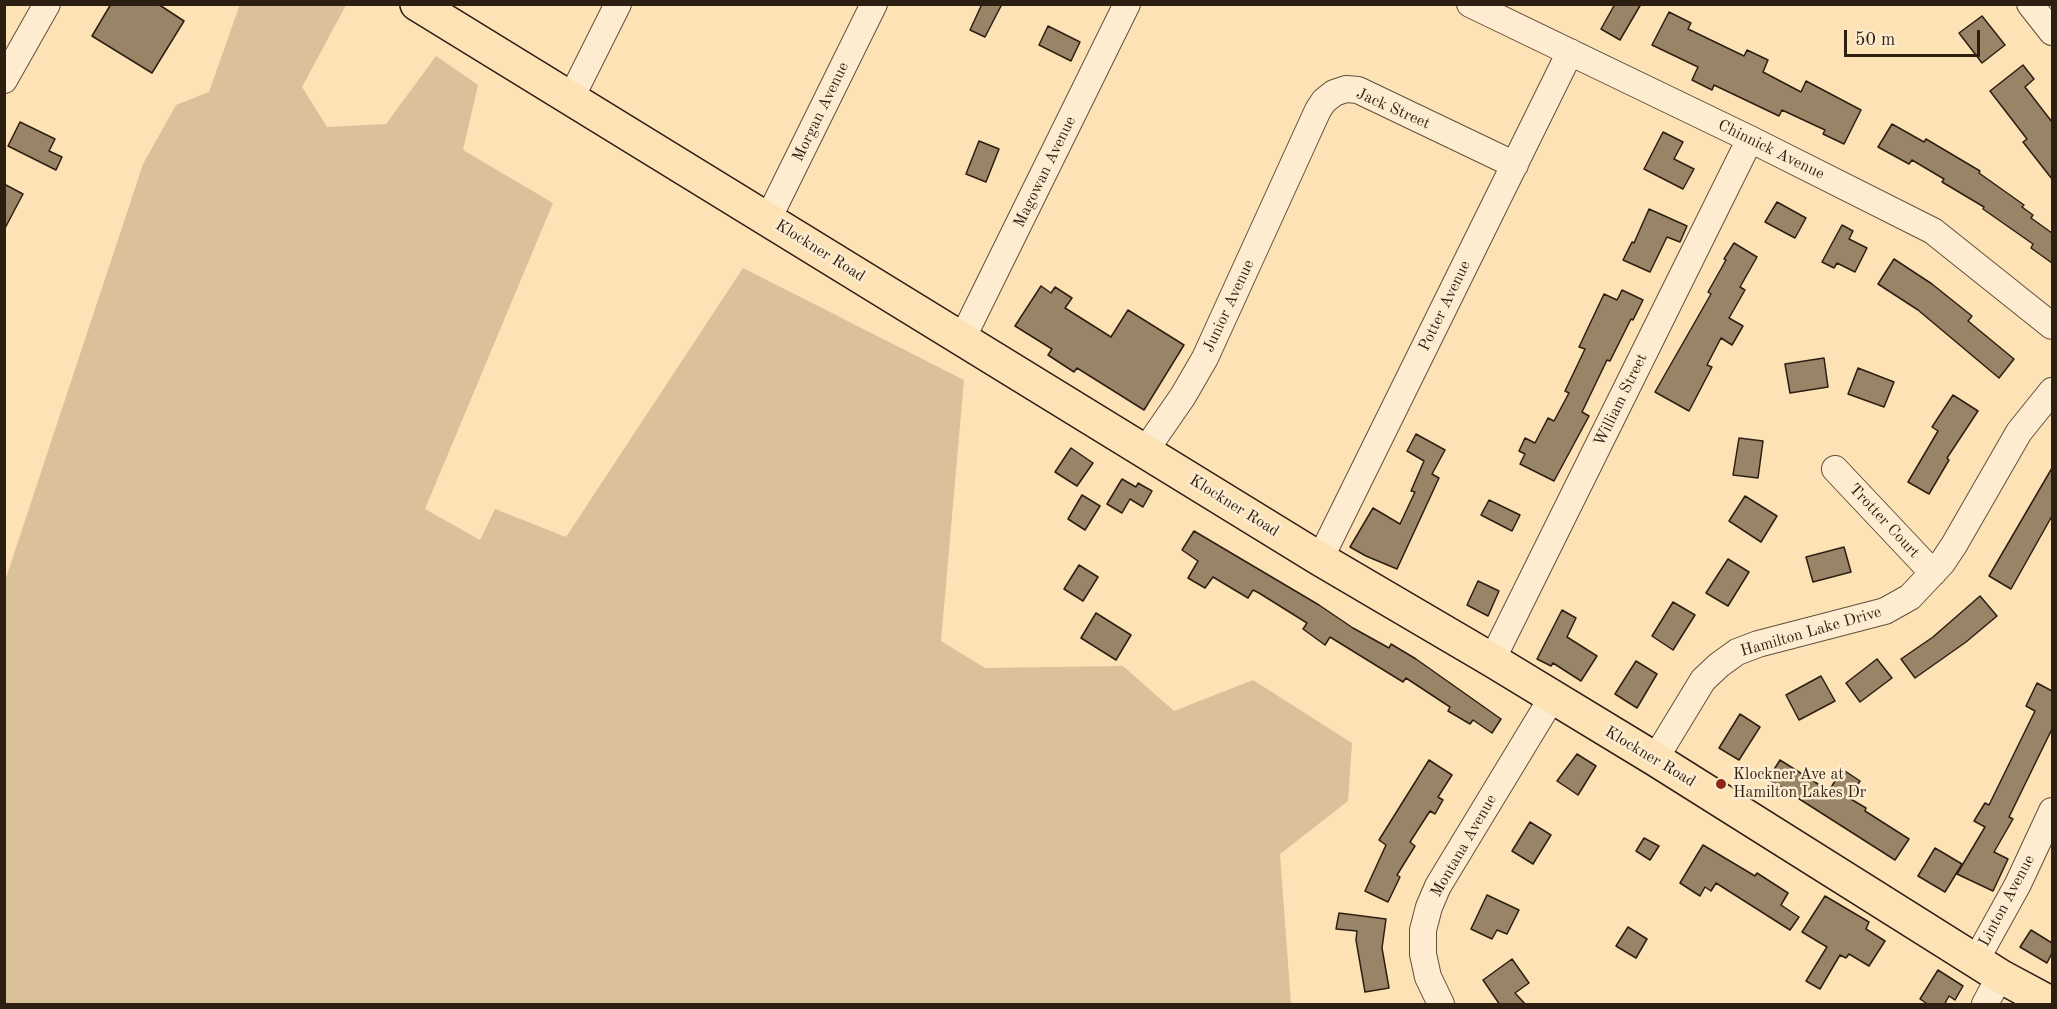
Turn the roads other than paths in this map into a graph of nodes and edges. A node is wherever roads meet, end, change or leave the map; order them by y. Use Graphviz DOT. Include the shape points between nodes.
graph roads {
  1 [pos="47,4"];
  2 [pos="417,4"];
  3 [pos="618,4"];
  4 [pos="874,4"];
  5 [pos="1127,4"];
  6 [pos="1470,4"];
  7 [pos="2030,4"];
  8 [pos="2052,33"];
  9 [pos="1570,52"];
  10 [pos="4,80"];
  11 [pos="571,98"];
  12 [pos="1750,139"];
  13 [pos="1299,153"];
  14 [pos="1515,165"];
  15 [pos="768,219"];
  16 [pos="2052,326"];
  17 [pos="962,339"];
  18 [pos="2052,391"];
  19 [pos="1145,452"];
  20 [pos="1835,469"];
  21 [pos="1320,559"];
  22 [pos="1934,573"];
  23 [pos="1492,660"];
  24 [pos="1554,699"];
  25 [pos="1655,759"];
  26 [pos="2052,811"];
  27 [pos="1988,968"];
  28 [pos="1441,1005"];
  29 [pos="1985,1005"];
  30 [pos="2052,1005"];
  1 -- 10 [label="street"];
  2 -- 11 [label="main road, Klockner Road"];
  3 -- 11 [label="street"];
  4 -- 15 [label="street, Morgan Avenue"];
  5 -- 17 [label="street, Magowan Avenue"];
  6 -- 9 [label="street, Chinnick Avenue"];
  7 -- 8 [label="street"];
  9 -- 12 [label="street, Chinnick Avenue"];
  9 -- 14 [label="street, Potter Avenue"];
  11 -- 15 [label="main road, Klockner Road"];
  12 -- 16 [label="street, Chinnick Avenue" via="1933,231"];
  12 -- 23 [label="street, William Street"];
  13 -- 14 [label="street, Jack Street" via="1324,100 1346,89 1358,90"];
  13 -- 19 [label="street, Junior Avenue" via="1205,358"];
  14 -- 21 [label="street, Potter Avenue"];
  15 -- 17 [label="main road, Klockner Road"];
  17 -- 19 [label="main road, Klockner Road"];
  18 -- 22 [label="street, Hamilton Lake Drive" via="2019,432"];
  19 -- 21 [label="main road, Klockner Road"];
  20 -- 22 [label="street, Trotter Court"];
  21 -- 23 [label="main road, Klockner Road"];
  22 -- 25 [label="street, Hamilton Lake Drive" via="1910,597 1886,611 1737,652 1703,680"];
  23 -- 24 [label="main road, Klockner Road"];
  24 -- 25 [label="main road, Klockner Road"];
  24 -- 28 [label="street, Montana Avenue" via="1438,886 1429,907 1423,930 1423,954"];
  25 -- 27 [label="main road, Klockner Road"];
  26 -- 27 [label="street, Linton Avenue" via="2018,885"];
  27 -- 29 [label="street, Linton Avenue"];
  27 -- 30 [label="main road, Klockner Road"];
}
